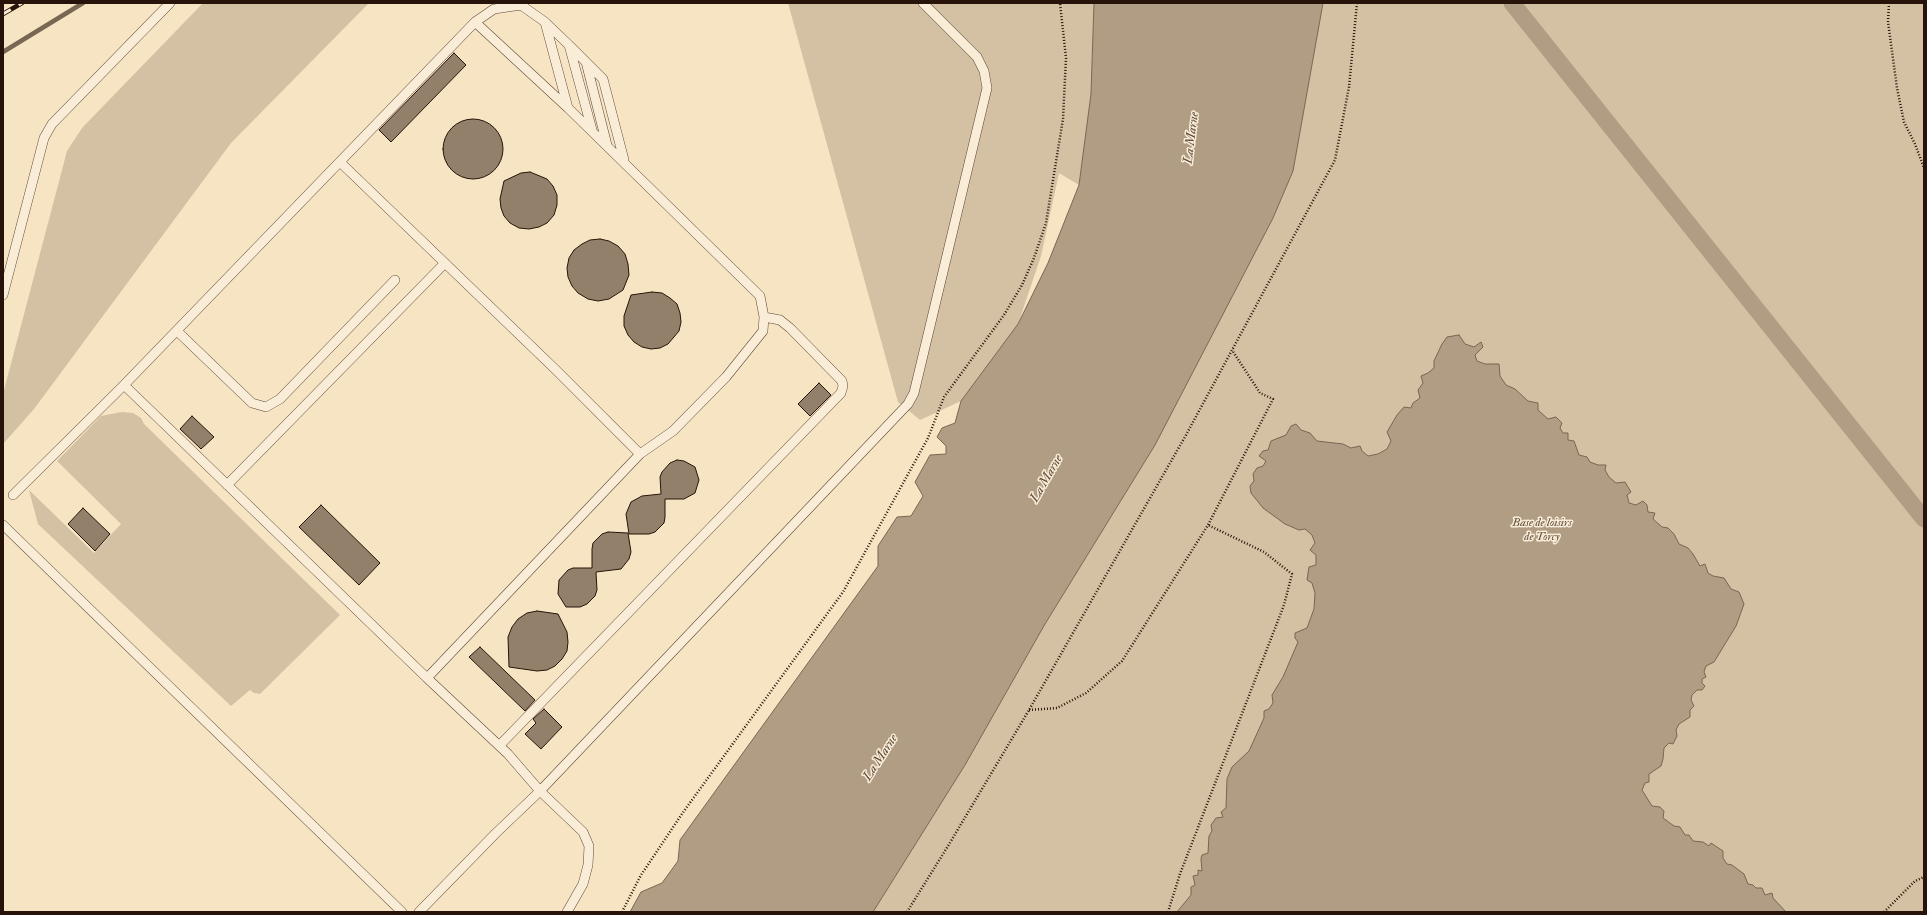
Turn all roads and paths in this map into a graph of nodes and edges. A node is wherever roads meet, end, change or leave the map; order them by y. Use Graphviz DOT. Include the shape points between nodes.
graph roads {
  1 [pos="170,3"];
  2 [pos="923,3"];
  3 [pos="1060,3"];
  4 [pos="1357,3"];
  5 [pos="1889,3"];
  6 [pos="475,22"];
  7 [pos="545,22"];
  8 [pos="569,45"];
  9 [pos="586,62"];
  10 [pos="568,108"];
  11 [pos="592,131"];
  12 [pos="607,145"];
  13 [pos="625,162"];
  14 [pos="341,163"];
  15 [pos="1924,168"];
  16 [pos="445,263"];
  17 [pos="395,280"];
  18 [pos="3,295"];
  19 [pos="764,317"];
  20 [pos="178,331"];
  21 [pos="1232,350"];
  22 [pos="124,385"];
  23 [pos="640,454"];
  24 [pos="227,485"];
  25 [pos="13,496"];
  26 [pos="3,525"];
  27 [pos="1208,525"];
  28 [pos="427,678"];
  29 [pos="1029,710"];
  30 [pos="500,745"];
  31 [pos="540,791"];
  32 [pos="1924,877"];
  33 [pos="402,912"];
  34 [pos="419,912"];
  35 [pos="567,912"];
  36 [pos="622,912"];
  37 [pos="907,912"];
  38 [pos="1168,912"];
  39 [pos="1884,912"];
  1 -- 18 [label="lane" via="52,124 44,138"];
  2 -- 31 [label="lane" via="977,57 984,71 986,88 911,398"];
  3 -- 36 [label="path" via="1066,58 1063,119 1046,223 1022,285 1004,316 944,397 928,438 843,592 684,811 641,875"];
  4 -- 21 [label="path" via="1349,86 1335,160"];
  5 -- 15 [label="path" via="1888,22 1904,122"];
  6 -- 7 [label="lane" via="494,9 521,5"];
  6 -- 10 [label="lane"];
  6 -- 14 [label="lane"];
  7 -- 8 [label="lane"];
  7 -- 10 [label="lane"];
  8 -- 9 [label="lane"];
  8 -- 11 [label="lane"];
  9 -- 12 [label="lane"];
  9 -- 13 [label="lane" via="603,78"];
  10 -- 11 [label="lane"];
  11 -- 12 [label="lane"];
  12 -- 13 [label="lane"];
  13 -- 19 [label="lane" via="760,296"];
  14 -- 16 [label="lane"];
  14 -- 20 [label="lane"];
  16 -- 23 [label="lane"];
  16 -- 24 [label="lane"];
  17 -- 20 [label="lane" via="280,399 266,407 252,403"];
  19 -- 23 [label="lane" via="763,331 726,377 673,431"];
  19 -- 30 [label="lane" via="780,320 790,328 842,381 841,393"];
  20 -- 22 [label="lane"];
  21 -- 27 [label="path" via="1260,393 1273,399"];
  21 -- 29 [label="path"];
  22 -- 24 [label="lane"];
  22 -- 25 [label="lane"];
  23 -- 28 [label="lane"];
  24 -- 28 [label="lane"];
  26 -- 33 [label="lane"];
  27 -- 29 [label="path" via="1122,661 1086,693 1057,708"];
  27 -- 38 [label="path" via="1264,552 1292,574 1284,605 1180,874"];
  28 -- 30 [label="lane"];
  29 -- 37 [label="path"];
  30 -- 31 [label="lane"];
  31 -- 34 [label="lane"];
  31 -- 35 [label="lane" via="583,832 589,846 584,884"];
  32 -- 39 [label="path" via="1915,881"];
}
